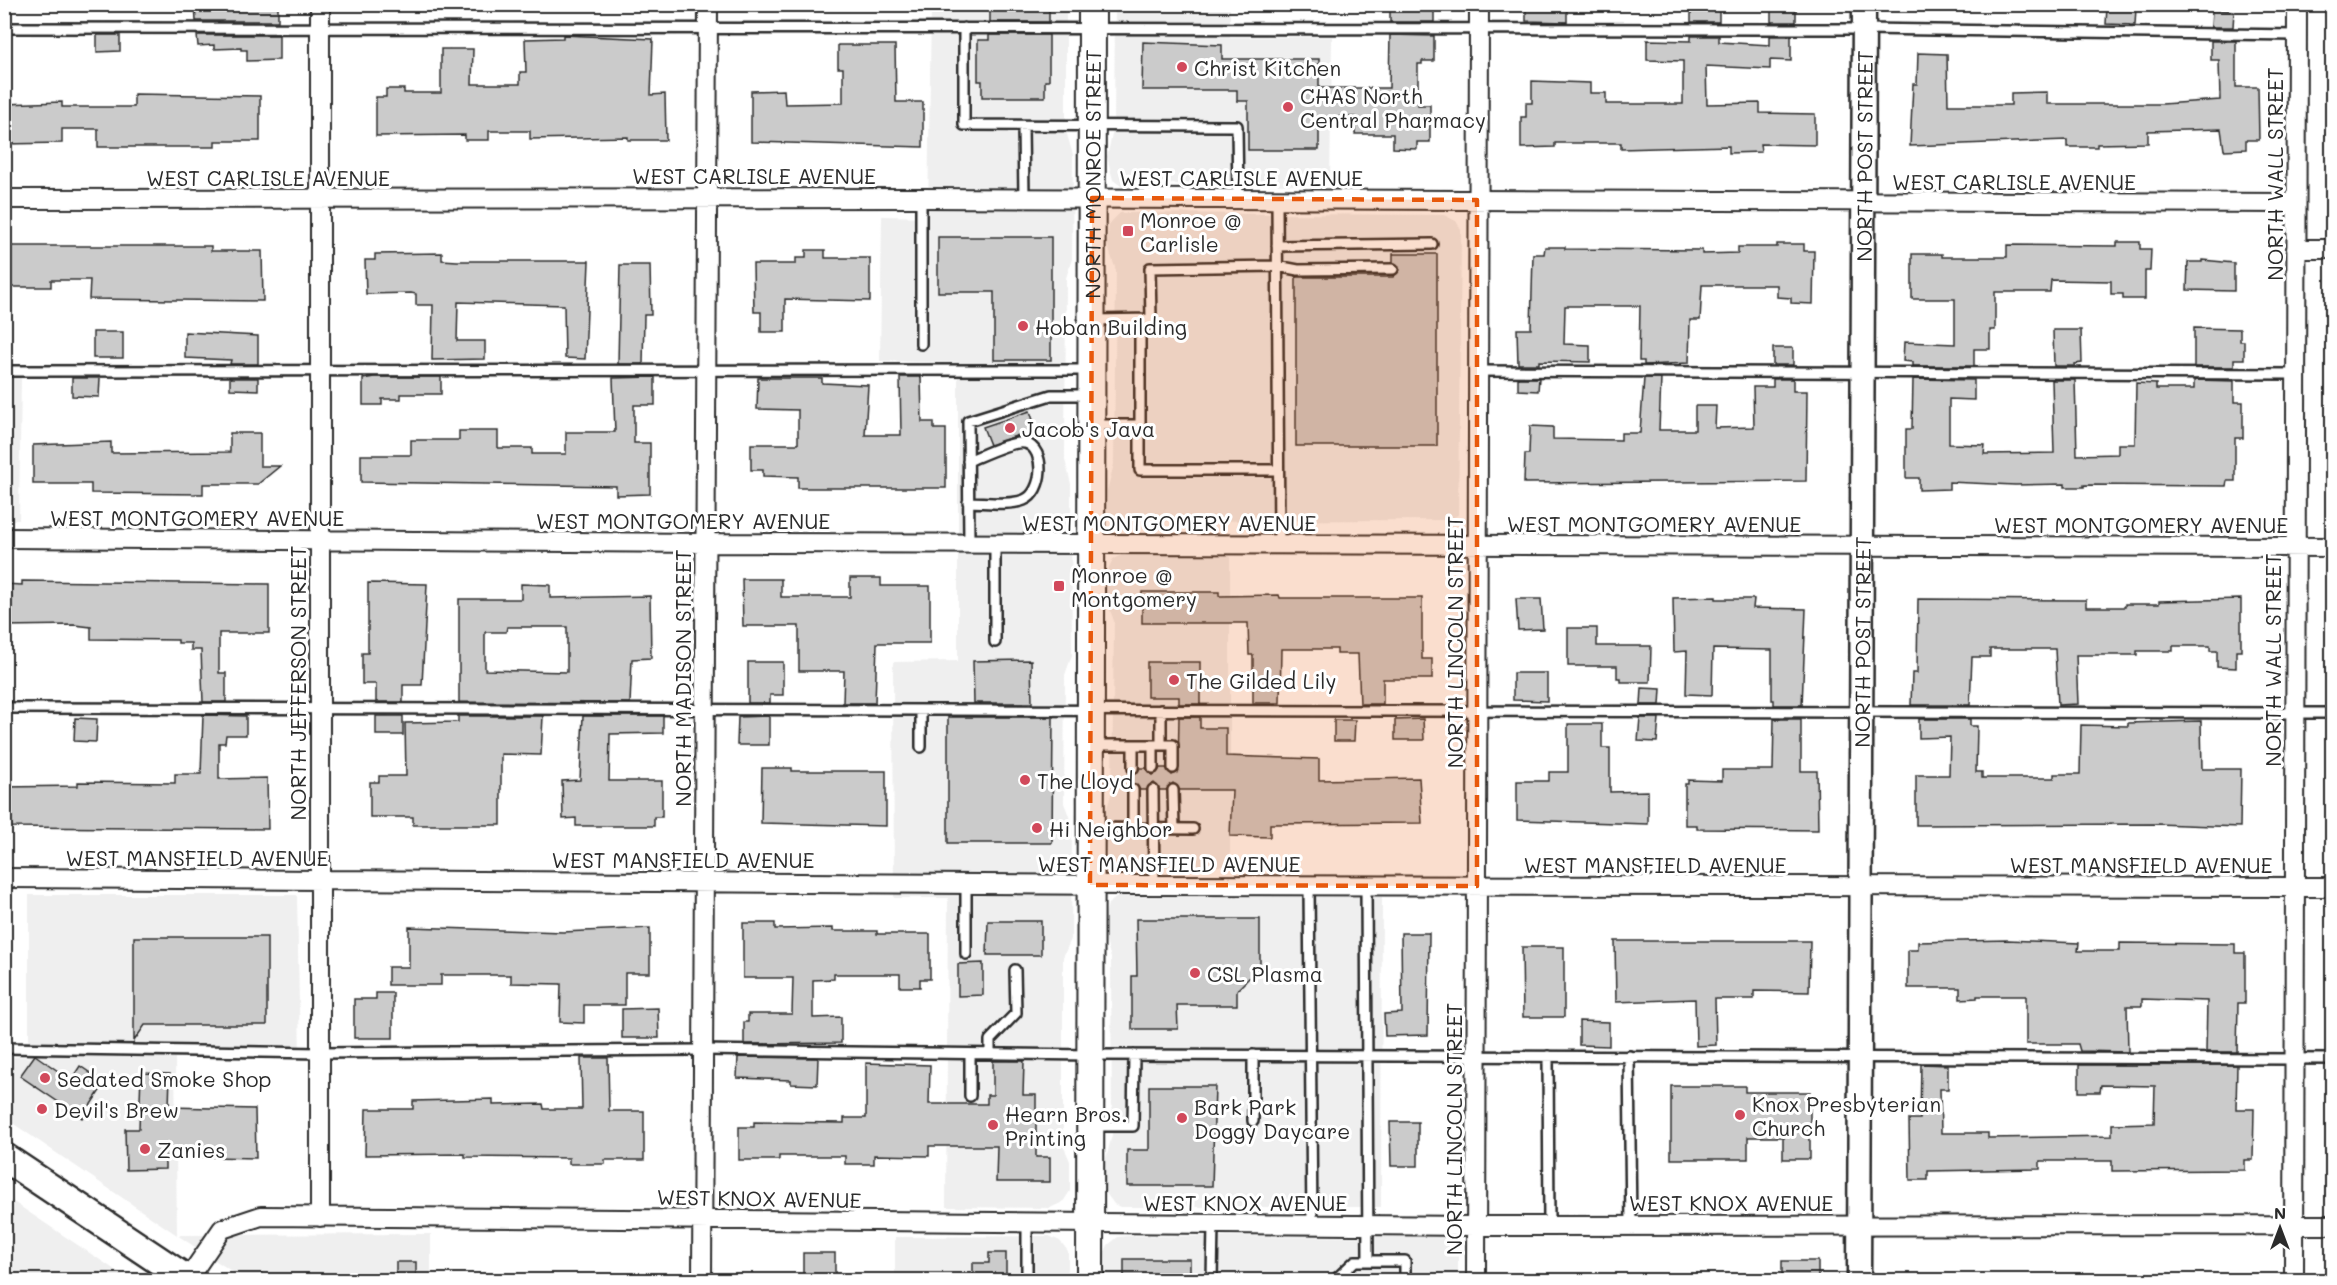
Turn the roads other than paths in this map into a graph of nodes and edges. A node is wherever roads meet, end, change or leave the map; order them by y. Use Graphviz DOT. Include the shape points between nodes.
graph roads {
  1 [pos="320,4"];
  2 [pos="708,4"];
  3 [pos="1479,4"];
  4 [pos="1864,4"];
  5 [pos="2297,4"];
  6 [pos="1092,16"];
  7 [pos="4,28"];
  8 [pos="319,28"];
  9 [pos="964,28"];
  10 [pos="708,29"];
  11 [pos="1864,29"];
  12 [pos="1479,30"];
  13 [pos="2297,35"];
  14 [pos="1023,126"];
  15 [pos="1092,126"];
  16 [pos="706,198"];
  17 [pos="921,198"];
  18 [pos="1024,198"];
  19 [pos="1092,198"];
  20 [pos="4,199"];
  21 [pos="320,199"];
  22 [pos="1238,199"];
  23 [pos="1277,199"];
  24 [pos="1477,200"];
  25 [pos="1864,203"];
  26 [pos="2296,203"];
  27 [pos="1432,244"];
  28 [pos="1277,246"];
  29 [pos="2296,249"];
  30 [pos="2332,249"];
  31 [pos="1277,266"];
  32 [pos="1393,269"];
  33 [pos="1150,319"];
  34 [pos="1092,320"];
  35 [pos="921,344"];
  36 [pos="4,370"];
  37 [pos="705,370"];
  38 [pos="1477,371"];
  39 [pos="320,372"];
  40 [pos="1862,373"];
  41 [pos="2296,374"];
  42 [pos="1091,383"];
  43 [pos="1091,425"];
  44 [pos="1140,425"];
  45 [pos="968,461"];
  46 [pos="1278,470"];
  47 [pos="968,502"];
  48 [pos="4,538"];
  49 [pos="319,540"];
  50 [pos="705,543"];
  51 [pos="969,544"];
  52 [pos="995,544"];
  53 [pos="1090,544"];
  54 [pos="1861,544"];
  55 [pos="1279,545"];
  56 [pos="1477,546"];
  57 [pos="2295,547"];
  58 [pos="2332,547"];
  59 [pos="995,642"];
  60 [pos="4,708"];
  61 [pos="321,709"];
  62 [pos="704,710"];
  63 [pos="921,710"];
  64 [pos="1090,711"];
  65 [pos="1161,711"];
  66 [pos="1477,711"];
  67 [pos="1862,712"];
  68 [pos="2294,713"];
  69 [pos="2332,713"];
  70 [pos="1090,745"];
  71 [pos="1132,745"];
  72 [pos="1157,745"];
  73 [pos="921,747"];
  74 [pos="1132,768"];
  75 [pos="1153,768"];
  76 [pos="1173,768"];
  77 [pos="1132,790"];
  78 [pos="1153,790"];
  79 [pos="1173,790"];
  80 [pos="1090,828"];
  81 [pos="1133,828"];
  82 [pos="1153,829"];
  83 [pos="1174,829"];
  84 [pos="1193,829"];
  85 [pos="4,878"];
  86 [pos="319,880"];
  87 [pos="704,881"];
  88 [pos="966,884"];
  89 [pos="1090,885"];
  90 [pos="1154,885"];
  91 [pos="1309,886"];
  92 [pos="1366,886"];
  93 [pos="1477,886"];
  94 [pos="1860,886"];
  95 [pos="2293,887"];
  96 [pos="2332,887"];
  97 [pos="966,954"];
  98 [pos="1016,970"];
  99 [pos="4,1048"];
  100 [pos="703,1050"];
  101 [pos="319,1053"];
  102 [pos="970,1054"];
  103 [pos="990,1054"];
  104 [pos="1091,1055"];
  105 [pos="1134,1055"];
  106 [pos="1253,1055"];
  107 [pos="1310,1055"];
  108 [pos="1368,1055"];
  109 [pos="1475,1055"];
  110 [pos="1548,1056"];
  111 [pos="1629,1056"];
  112 [pos="1860,1057"];
  113 [pos="2293,1059"];
  114 [pos="2332,1059"];
  115 [pos="970,1096"];
  116 [pos="1253,1120"];
  117 [pos="1090,1126"];
  118 [pos="4,1156"];
  119 [pos="320,1217"];
  120 [pos="703,1220"];
  121 [pos="1027,1223"];
  122 [pos="1089,1224"];
  123 [pos="1213,1224"];
  124 [pos="1858,1224"];
  125 [pos="2294,1224"];
  126 [pos="1312,1225"];
  127 [pos="1368,1225"];
  128 [pos="1631,1225"];
  129 [pos="2332,1225"];
  130 [pos="1476,1226"];
  131 [pos="1549,1226"];
  132 [pos="1368,1261"];
  133 [pos="187,1280"];
  134 [pos="702,1281"];
  135 [pos="1028,1281"];
  136 [pos="1090,1281"];
  137 [pos="1212,1281"];
  138 [pos="1335,1281"];
  139 [pos="1406,1281"];
  140 [pos="1476,1281"];
  141 [pos="1859,1281"];
  142 [pos="2294,1281"];
  1 -- 8 [label="street, NORTH JEFFERSON STREET"];
  2 -- 10 [label="street, NORTH MADISON STREET"];
  3 -- 12 [label="street, NORTH LINCOLN STREET"];
  4 -- 11 [label="street, NORTH POST STREET"];
  5 -- 13 [label="street, NORTH WALL STREET"];
  6 -- 9 [label="lane"];
  6 -- 12 [label="lane"];
  6 -- 15 [label="main road, NORTH MONROE STREET"];
  7 -- 8 [label="lane"];
  8 -- 10 [label="lane"];
  8 -- 21 [label="street, NORTH JEFFERSON STREET"];
  9 -- 10 [label="lane"];
  9 -- 14 [label="lane" via="964,125"];
  10 -- 16 [label="street, NORTH MADISON STREET"];
  11 -- 12 [label="lane"];
  11 -- 13 [label="lane"];
  11 -- 25 [label="street, NORTH POST STREET"];
  12 -- 24 [label="street, NORTH LINCOLN STREET"];
  13 -- 26 [label="street, NORTH WALL STREET"];
  14 -- 15 [label="lane"];
  14 -- 18 [label="lane"];
  15 -- 19 [label="main road, NORTH MONROE STREET"];
  15 -- 22 [label="lane" via="1238,126"];
  16 -- 17 [label="street, WEST CARLISLE AVENUE"];
  16 -- 21 [label="street, WEST CARLISLE AVENUE"];
  16 -- 37 [label="street, NORTH MADISON STREET"];
  17 -- 18 [label="street, WEST CARLISLE AVENUE"];
  17 -- 35 [label="lane"];
  18 -- 19 [label="street, WEST CARLISLE AVENUE"];
  19 -- 22 [label="street, WEST CARLISLE AVENUE"];
  19 -- 34 [label="main road, NORTH MONROE STREET"];
  20 -- 21 [label="street, WEST CARLISLE AVENUE"];
  21 -- 39 [label="street, NORTH JEFFERSON STREET"];
  22 -- 23 [label="street, WEST CARLISLE AVENUE"];
  23 -- 24 [label="street, WEST CARLISLE AVENUE"];
  23 -- 28 [label="lane"];
  24 -- 25 [label="street, WEST CARLISLE AVENUE"];
  24 -- 38 [label="street, NORTH LINCOLN STREET"];
  25 -- 26 [label="street, WEST CARLISLE AVENUE"];
  25 -- 40 [label="street, NORTH POST STREET"];
  26 -- 29 [label="street, NORTH WALL STREET"];
  27 -- 28 [label="lane"];
  28 -- 31 [label="lane"];
  29 -- 30 [label="street"];
  29 -- 41 [label="street, NORTH WALL STREET"];
  31 -- 32 [label="lane" via="1298,270"];
  31 -- 33 [label="lane" via="1150,268"];
  31 -- 46 [label="lane"];
  33 -- 34 [label="lane"];
  33 -- 44 [label="lane" via="1140,332"];
  34 -- 42 [label="main road, NORTH MONROE STREET"];
  36 -- 39 [label="lane"];
  37 -- 39 [label="lane"];
  37 -- 42 [label="lane"];
  37 -- 50 [label="street, NORTH MADISON STREET"];
  38 -- 40 [label="lane"];
  38 -- 56 [label="street, NORTH LINCOLN STREET"];
  39 -- 49 [label="street, NORTH JEFFERSON STREET"];
  40 -- 41 [label="lane"];
  40 -- 54 [label="street, NORTH POST STREET"];
  41 -- 57 [label="street, NORTH WALL STREET"];
  42 -- 43 [label="main road, NORTH MONROE STREET"];
  42 -- 45 [label="lane" via="968,421"];
  43 -- 44 [label="lane"];
  43 -- 53 [label="main road, NORTH MONROE STREET"];
  44 -- 46 [label="lane" via="1140,470"];
  45 -- 47 [label="lane"];
  45 -- 47 [label="lane" via="1024,443 1038,455 1039,481 1035,492 1025,500"];
  46 -- 55 [label="lane"];
  47 -- 51 [label="lane"];
  48 -- 49 [label="street, WEST MONTGOMERY AVENUE"];
  49 -- 50 [label="street, WEST MONTGOMERY AVENUE"];
  49 -- 61 [label="street, NORTH JEFFERSON STREET"];
  50 -- 51 [label="street, WEST MONTGOMERY AVENUE"];
  50 -- 62 [label="street, NORTH MADISON STREET"];
  51 -- 52 [label="street, WEST MONTGOMERY AVENUE"];
  52 -- 53 [label="street, WEST MONTGOMERY AVENUE"];
  52 -- 59 [label="lane"];
  53 -- 55 [label="street, WEST MONTGOMERY AVENUE"];
  53 -- 64 [label="main road, NORTH MONROE STREET"];
  54 -- 56 [label="street, WEST MONTGOMERY AVENUE"];
  54 -- 57 [label="street, WEST MONTGOMERY AVENUE"];
  54 -- 67 [label="street, NORTH POST STREET"];
  55 -- 56 [label="street, WEST MONTGOMERY AVENUE"];
  56 -- 66 [label="street, NORTH LINCOLN STREET"];
  57 -- 58 [label="street, WEST MONTGOMERY AVENUE"];
  57 -- 68 [label="street, NORTH WALL STREET"];
  60 -- 61 [label="lane"];
  61 -- 62 [label="lane"];
  61 -- 86 [label="street, NORTH JEFFERSON STREET"];
  62 -- 63 [label="lane"];
  62 -- 87 [label="street, NORTH MADISON STREET"];
  63 -- 64 [label="lane"];
  63 -- 73 [label="lane"];
  64 -- 65 [label="lane"];
  64 -- 70 [label="main road, NORTH MONROE STREET"];
  65 -- 66 [label="lane"];
  65 -- 72 [label="lane"];
  66 -- 67 [label="lane"];
  66 -- 93 [label="street, NORTH LINCOLN STREET"];
  67 -- 68 [label="lane"];
  67 -- 94 [label="street, NORTH POST STREET"];
  68 -- 69 [label="lane"];
  68 -- 95 [label="street, NORTH WALL STREET"];
  70 -- 71 [label="lane"];
  70 -- 80 [label="main road, NORTH MONROE STREET"];
  71 -- 72 [label="lane"];
  71 -- 74 [label="lane"];
  72 -- 75 [label="lane"];
  72 -- 76 [label="lane" via="1173,745"];
  77 -- 81 [label="lane"];
  78 -- 82 [label="lane"];
  79 -- 83 [label="lane"];
  80 -- 81 [label="lane"];
  80 -- 89 [label="main road, NORTH MONROE STREET"];
  81 -- 82 [label="lane"];
  82 -- 83 [label="lane"];
  82 -- 90 [label="lane"];
  83 -- 84 [label="lane"];
  85 -- 86 [label="street, WEST MANSFIELD AVENUE"];
  86 -- 87 [label="street, WEST MANSFIELD AVENUE"];
  86 -- 101 [label="street, NORTH JEFFERSON STREET"];
  87 -- 88 [label="street, WEST MANSFIELD AVENUE"];
  87 -- 100 [label="street, NORTH MADISON STREET"];
  88 -- 89 [label="street, WEST MANSFIELD AVENUE"];
  88 -- 97 [label="lane"];
  89 -- 90 [label="street, WEST MANSFIELD AVENUE"];
  89 -- 104 [label="main road, NORTH MONROE STREET"];
  90 -- 91 [label="street, WEST MANSFIELD AVENUE"];
  91 -- 92 [label="street, WEST MANSFIELD AVENUE"];
  91 -- 107 [label="lane"];
  92 -- 93 [label="street, WEST MANSFIELD AVENUE"];
  92 -- 108 [label="lane"];
  93 -- 94 [label="street, WEST MANSFIELD AVENUE"];
  93 -- 109 [label="street, NORTH LINCOLN STREET"];
  94 -- 95 [label="street, WEST MANSFIELD AVENUE"];
  94 -- 112 [label="street, NORTH POST STREET"];
  95 -- 96 [label="street, WEST MANSFIELD AVENUE"];
  95 -- 113 [label="street, NORTH WALL STREET"];
  98 -- 103 [label="lane" via="1016,1013 990,1040"];
  99 -- 101 [label="lane"];
  100 -- 101 [label="lane"];
  100 -- 102 [label="lane"];
  100 -- 120 [label="street, NORTH MADISON STREET"];
  101 -- 119 [label="street, NORTH JEFFERSON STREET"];
  102 -- 103 [label="lane"];
  102 -- 115 [label="lane"];
  103 -- 104 [label="lane"];
  104 -- 105 [label="lane"];
  104 -- 117 [label="main road, NORTH MONROE STREET"];
  105 -- 106 [label="lane"];
  105 -- 117 [label="lane" via="1133,1126"];
  106 -- 107 [label="lane"];
  106 -- 116 [label="lane"];
  107 -- 108 [label="lane"];
  107 -- 126 [label="lane"];
  108 -- 109 [label="lane"];
  108 -- 127 [label="lane"];
  109 -- 110 [label="lane"];
  109 -- 130 [label="street, NORTH LINCOLN STREET"];
  110 -- 111 [label="lane"];
  110 -- 131 [label="lane"];
  111 -- 112 [label="lane"];
  111 -- 128 [label="lane"];
  112 -- 113 [label="lane"];
  112 -- 124 [label="street, NORTH POST STREET"];
  113 -- 114 [label="lane"];
  113 -- 125 [label="street, NORTH WALL STREET"];
  117 -- 122 [label="main road, NORTH MONROE STREET"];
  118 -- 133 [label="main road"];
  119 -- 120 [label="street, WEST KNOX AVENUE"];
  119 -- 133 [label="street, WEST KNOX AVENUE" via="261,1216 222,1229"];
  120 -- 121 [label="street, WEST KNOX AVENUE"];
  120 -- 134 [label="street, NORTH MADISON STREET"];
  121 -- 122 [label="street, WEST KNOX AVENUE"];
  121 -- 135 [label="lane"];
  122 -- 123 [label="street, WEST KNOX AVENUE"];
  122 -- 136 [label="main road, NORTH MONROE STREET"];
  123 -- 126 [label="street, WEST KNOX AVENUE"];
  123 -- 137 [label="lane"];
  124 -- 125 [label="street, WEST KNOX AVENUE"];
  124 -- 128 [label="street, WEST KNOX AVENUE"];
  124 -- 141 [label="street, NORTH POST STREET"];
  125 -- 129 [label="street, WEST KNOX AVENUE"];
  125 -- 142 [label="street, NORTH WALL STREET"];
  126 -- 127 [label="street, WEST KNOX AVENUE"];
  127 -- 130 [label="street, WEST KNOX AVENUE"];
  127 -- 132 [label="lane"];
  128 -- 131 [label="street, WEST KNOX AVENUE"];
  130 -- 131 [label="street, WEST KNOX AVENUE"];
  130 -- 140 [label="street, NORTH LINCOLN STREET"];
  132 -- 138 [label="lane" via="1356,1261"];
  132 -- 139 [label="lane" via="1405,1261"];
}
